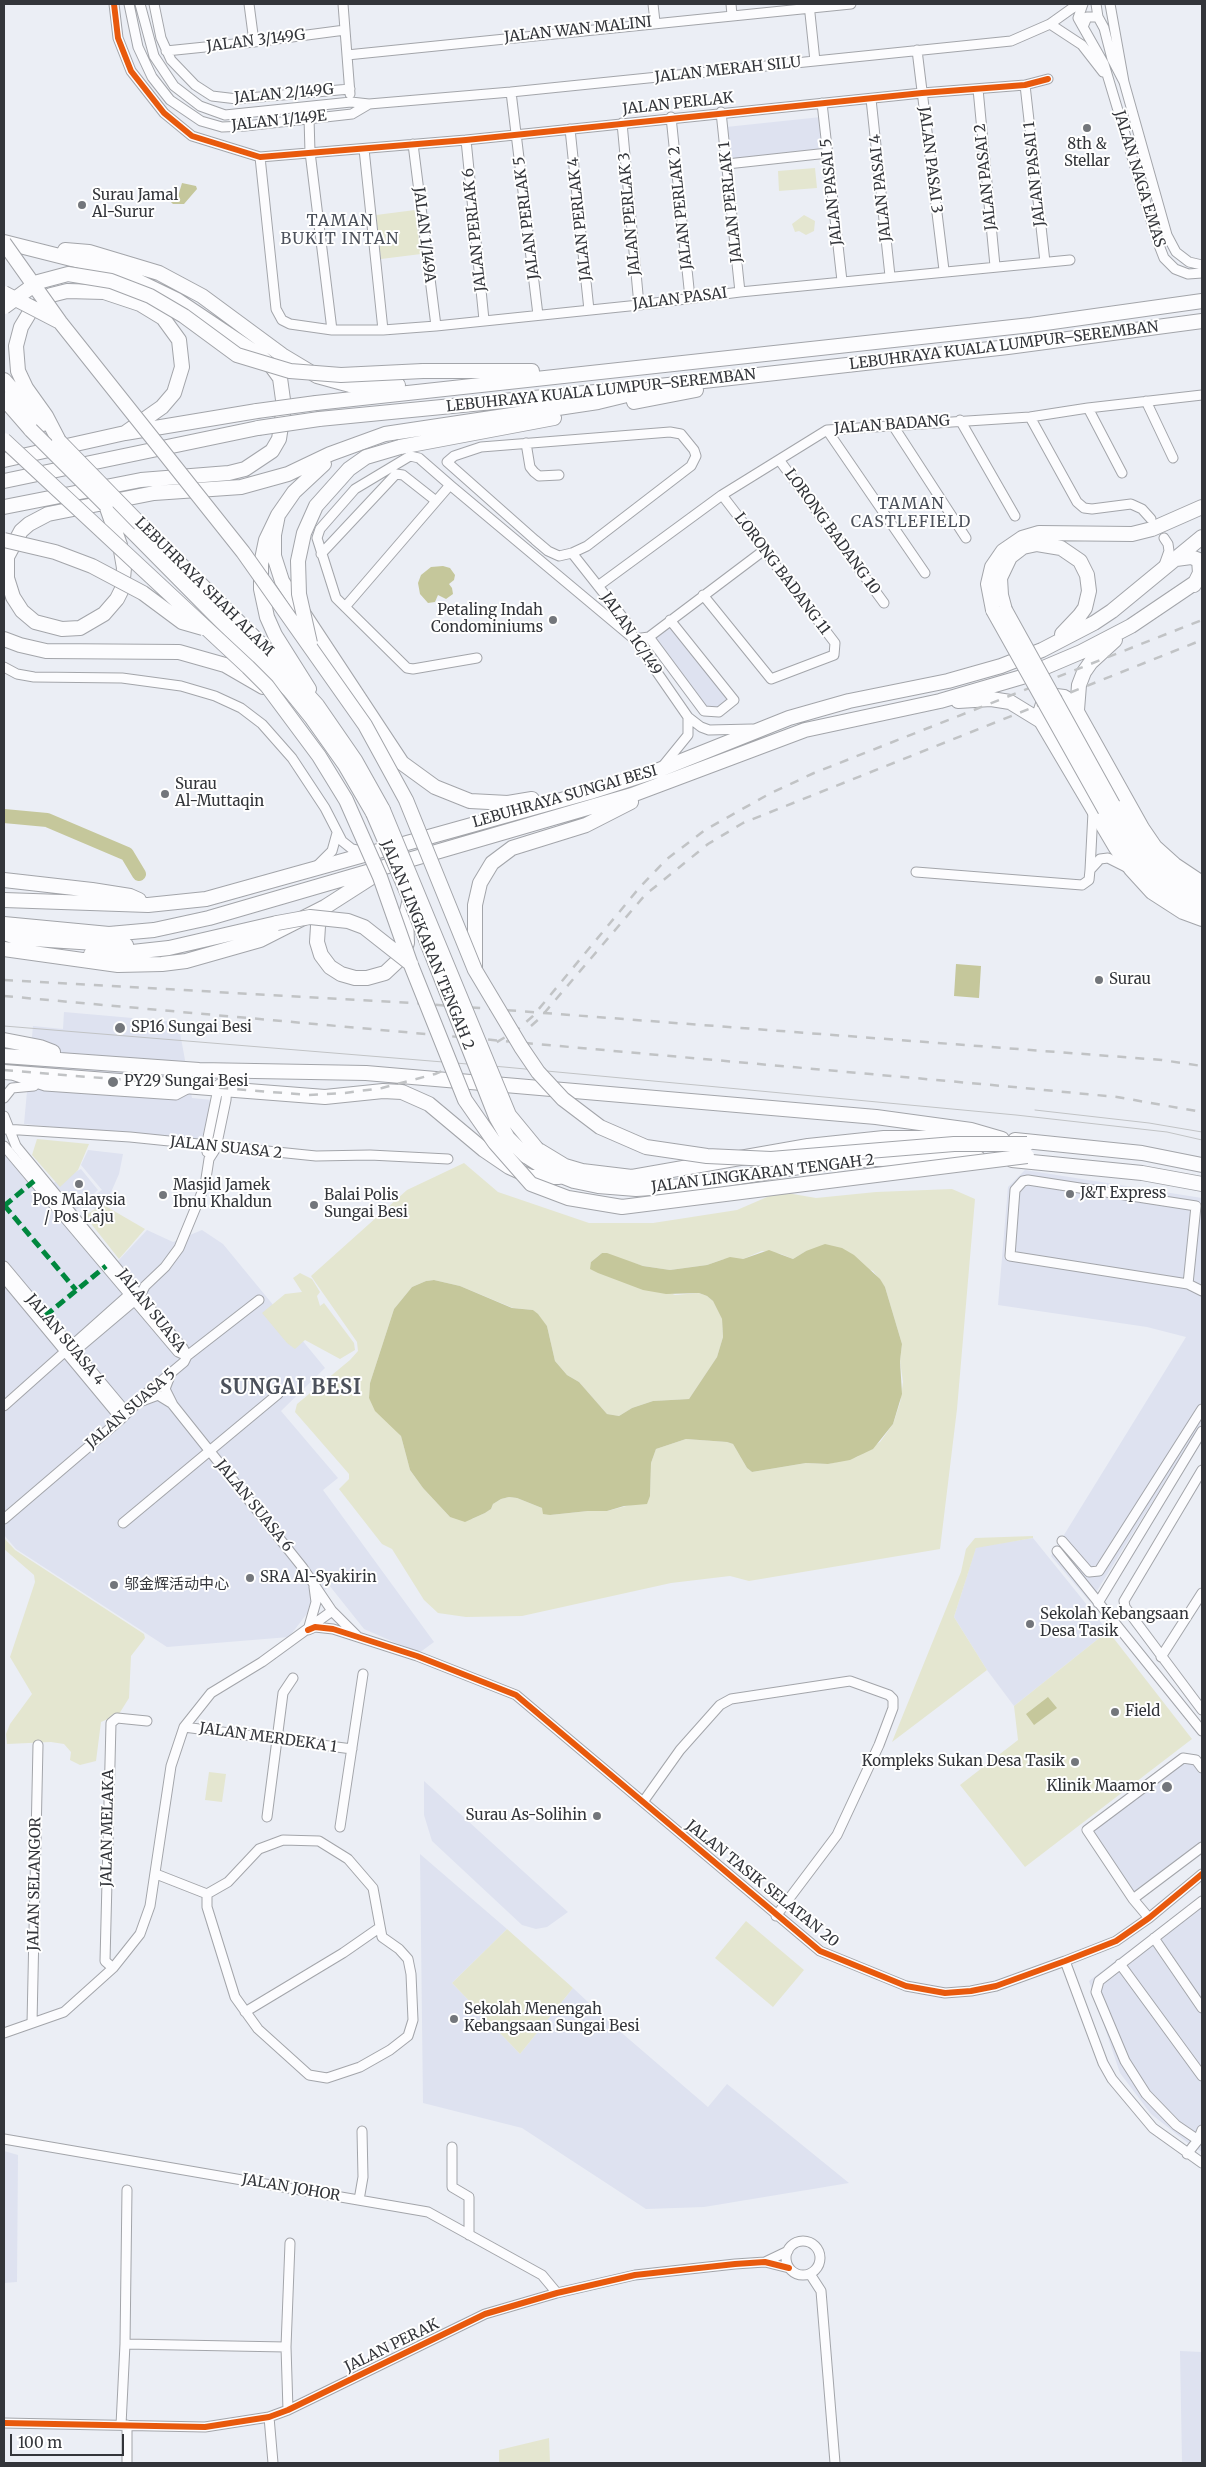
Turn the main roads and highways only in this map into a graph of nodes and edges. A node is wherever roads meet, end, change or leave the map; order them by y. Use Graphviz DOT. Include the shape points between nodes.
graph roads {
  1 [pos="4,242"];
  2 [pos="35,250"];
  3 [pos="4,293"];
  4 [pos="1202,301"];
  5 [pos="4,307"];
  6 [pos="1202,321"];
  7 [pos="60,322"];
  8 [pos="608,371"];
  9 [pos="752,376"];
  10 [pos="4,380"];
  11 [pos="668,385"];
  12 [pos="433,390"];
  13 [pos="4,399"];
  14 [pos="4,431"];
  15 [pos="125,433"];
  16 [pos="4,440"];
  17 [pos="59,441"];
  18 [pos="339,452"];
  19 [pos="4,460"];
  20 [pos="37,470"];
  21 [pos="4,481"];
  22 [pos="106,505"];
  23 [pos="4,507"];
  24 [pos="1202,507"];
  25 [pos="278,515"];
  26 [pos="1202,537"];
  27 [pos="4,540"];
  28 [pos="1175,560"];
  29 [pos="1198,582"];
  30 [pos="999,610"];
  31 [pos="1131,626"];
  32 [pos="206,629"];
  33 [pos="4,639"];
  34 [pos="312,649"];
  35 [pos="1042,650"];
  36 [pos="940,701"];
  37 [pos="1076,710"];
  38 [pos="314,711"];
  39 [pos="1041,721"];
  40 [pos="677,779"];
  41 [pos="576,796"];
  42 [pos="1104,809"];
  43 [pos="378,812"];
  44 [pos="385,867"];
  45 [pos="4,880"];
  46 [pos="1202,883"];
  47 [pos="1202,896"];
  48 [pos="410,899"];
  49 [pos="4,900"];
  50 [pos="148,905"];
  51 [pos="325,906"];
  52 [pos="1202,907"];
  53 [pos="1202,919"];
  54 [pos="277,923"];
  55 [pos="4,924"];
  56 [pos="4,933"];
  57 [pos="4,949"];
  58 [pos="411,965"];
  59 [pos="475,970"];
  60 [pos="4,1040"];
  61 [pos="4,1046"];
  62 [pos="53,1052"];
  63 [pos="4,1056"];
  64 [pos="4,1072"];
  65 [pos="227,1079"];
  66 [pos="1002,1139"];
  67 [pos="531,1153"];
  68 [pos="1202,1165"];
  69 [pos="1202,1174"];
  70 [pos="562,1176"];
  71 [pos="1202,1184"];
  1 -- 2 [label="highway"];
  1 -- 7 [label="highway, bridge"];
  2 -- 12 [label="highway" via="89,252 159,273 202,296 300,368 332,382 369,387 416,386"];
  2 -- 23 [label="highway" via="98,264 129,275 177,300 259,355 280,378 284,407 282,426 272,451 245,469 141,480"];
  3 -- 7 [label="highway, bridge"];
  4 -- 8 [label="highway, LEBUHRAYA KUALA LUMPUR–SEREMBAN" via="1031,325"];
  5 -- 8 [label="highway, bridge" via="38,282 68,274 111,281 150,296 184,316 237,356 290,371 341,374"];
  6 -- 9 [label="highway, LEBUHRAYA KUALA LUMPUR–SEREMBAN"];
  7 -- 34 [label="highway, bridge" via="243,552"];
  8 -- 12 [label="highway, LEBUHRAYA KUALA LUMPUR–SEREMBAN"];
  9 -- 11 [label="highway, LEBUHRAYA KUALA LUMPUR–SEREMBAN"];
  9 -- 34 [label="highway, bridge" via="734,383 400,447 366,457 350,469 316,506 304,533 298,561 299,594"];
  10 -- 17 [label="highway, LEBUHRAYA SHAH ALAM"];
  11 -- 18 [label="highway" via="593,402 401,430 369,438"];
  11 -- 21 [label="highway, LEBUHRAYA KUALA LUMPUR–SEREMBAN, bridge" via="319,419 258,428"];
  12 -- 15 [label="highway, LEBUHRAYA KUALA LUMPUR–SEREMBAN, bridge" via="257,411"];
  13 -- 22 [label="highway, LEBUHRAYA SHAH ALAM, bridge"];
  14 -- 20 [label="highway, bridge"];
  15 -- 17 [label="highway" via="153,414 178,385 182,359 179,340 163,318 123,297 104,292 67,291 51,295 30,312 18,336 16,363 21,379"];
  15 -- 19 [label="highway, LEBUHRAYA KUALA LUMPUR–SEREMBAN"];
  16 -- 20 [label="highway, bridge"];
  17 -- 38 [label="highway, LEBUHRAYA SHAH ALAM, bridge" via="271,654"];
  18 -- 22 [label="highway" via="288,474 241,487 154,493 38,518 16,537 7,557 7,578 13,598 35,622 62,630 80,628 97,619 117,599 124,578 123,562"];
  18 -- 25 [label="highway" via="307,479"];
  20 -- 32 [label="highway, bridge"];
  22 -- 38 [label="highway, LEBUHRAYA SHAH ALAM"];
  24 -- 30 [label="highway" via="1132,534 1039,533 1022,538 1003,551 992,567 988,584"];
  25 -- 38 [label="highway" via="266,540 261,564 264,608 274,635 304,678"];
  25 -- 41 [label="highway" via="274,556 282,581 402,763 435,787 470,801 508,803 539,797"];
  26 -- 28 [label="highway, LEBUHRAYA SUNGAI BESI"];
  27 -- 32 [label="highway, bridge" via="55,552 92,566 143,593 182,622"];
  28 -- 29 [label="highway" via="1191,557 1199,560"];
  28 -- 35 [label="highway, LEBUHRAYA SUNGAI BESI" via="1094,623"];
  29 -- 31 [label="highway, LEBUHRAYA SUNGAI BESI"];
  30 -- 35 [label="highway" via="1000,578 1006,562 1017,551 1045,544 1069,551 1080,561 1089,584 1085,608 1075,622"];
  30 -- 42 [label="highway, bridge"];
  31 -- 36 [label="highway, LEBUHRAYA SUNGAI BESI" via="1022,677"];
  31 -- 37 [label="highway" via="1084,672"];
  32 -- 58 [label="highway, bridge" via="267,686 320,756 346,800 380,877"];
  33 -- 38 [label="highway" via="46,651 191,654 240,672 296,716"];
  34 -- 59 [label="highway, bridge" via="389,766"];
  35 -- 41 [label="highway, LEBUHRAYA SUNGAI BESI" via="948,681 849,701 758,729 659,770"];
  36 -- 39 [label="highway" via="1001,700 1019,706"];
  36 -- 40 [label="highway, LEBUHRAYA SUNGAI BESI" via="805,730"];
  37 -- 39 [label="highway" via="1064,697 1048,698 1042,704"];
  37 -- 46 [label="highway" via="1142,828 1175,865"];
  38 -- 43 [label="highway, LEBUHRAYA SHAH ALAM" via="355,760"];
  39 -- 42 [label="highway"];
  40 -- 44 [label="highway, LEBUHRAYA SUNGAI BESI"];
  40 -- 59 [label="highway" via="586,825 512,848 492,863 480,883 475,905"];
  41 -- 50 [label="highway, LEBUHRAYA SUNGAI BESI" via="214,898"];
  42 -- 47 [label="highway" via="1166,874"];
  42 -- 52 [label="highway" via="1123,840 1156,879"];
  42 -- 53 [label="highway" via="1130,869 1152,892 1183,912"];
  43 -- 48 [label="highway, JALAN LINGKARAN TENGAH 2, bridge"];
  43 -- 67 [label="highway, JALAN LINGKARAN TENGAH 2, bridge" via="509,1115"];
  44 -- 51 [label="highway"];
  44 -- 55 [label="highway, LEBUHRAYA SUNGAI BESI" via="209,918 154,930 109,934"];
  45 -- 50 [label="highway" via="130,896"];
  48 -- 51 [label="highway, bridge" via="406,915 407,943 401,958 392,969 374,978 360,979 341,974 321,955 317,942"];
  48 -- 67 [label="highway, JALAN LINGKARAN TENGAH 2, bridge" via="496,1117 508,1138"];
  49 -- 50 [label="highway, LEBUHRAYA SUNGAI BESI"];
  51 -- 57 [label="highway" via="260,940 162,964 118,965"];
  54 -- 56 [label="highway" via="195,933 139,945 18,938"];
  54 -- 57 [label="highway" via="169,948 105,954"];
  54 -- 58 [label="highway, bridge" via="310,917 348,921 364,927"];
  58 -- 69 [label="highway, bridge" via="465,1100 495,1143 531,1184 568,1198 622,1207 1026,1156"];
  59 -- 68 [label="highway, bridge" via="538,1072 563,1099 600,1127 646,1147 707,1156 771,1159 954,1144 1027,1144"];
  60 -- 62 [label="highway"];
  61 -- 62 [label="highway"];
  62 -- 65 [label="highway" via="210,1063"];
  63 -- 65 [label="highway" via="199,1070"];
  64 -- 65 [label="highway" via="191,1087"];
  65 -- 66 [label="highway" via="366,1073 876,1117 971,1130"];
  65 -- 70 [label="highway, bridge" via="325,1097 402,1092 429,1104 509,1167 531,1177"];
  66 -- 67 [label="highway, JALAN LINGKARAN TENGAH 2" via="884,1138 770,1151 632,1177 582,1171"];
  66 -- 68 [label="highway, JALAN LINGKARAN TENGAH 2" via="1142,1154"];
  67 -- 70 [label="highway, JALAN LINGKARAN TENGAH 2"];
  70 -- 71 [label="highway, JALAN LINGKARAN TENGAH 2" via="598,1186 659,1189 817,1164 874,1159 958,1158 1097,1168"];
}
